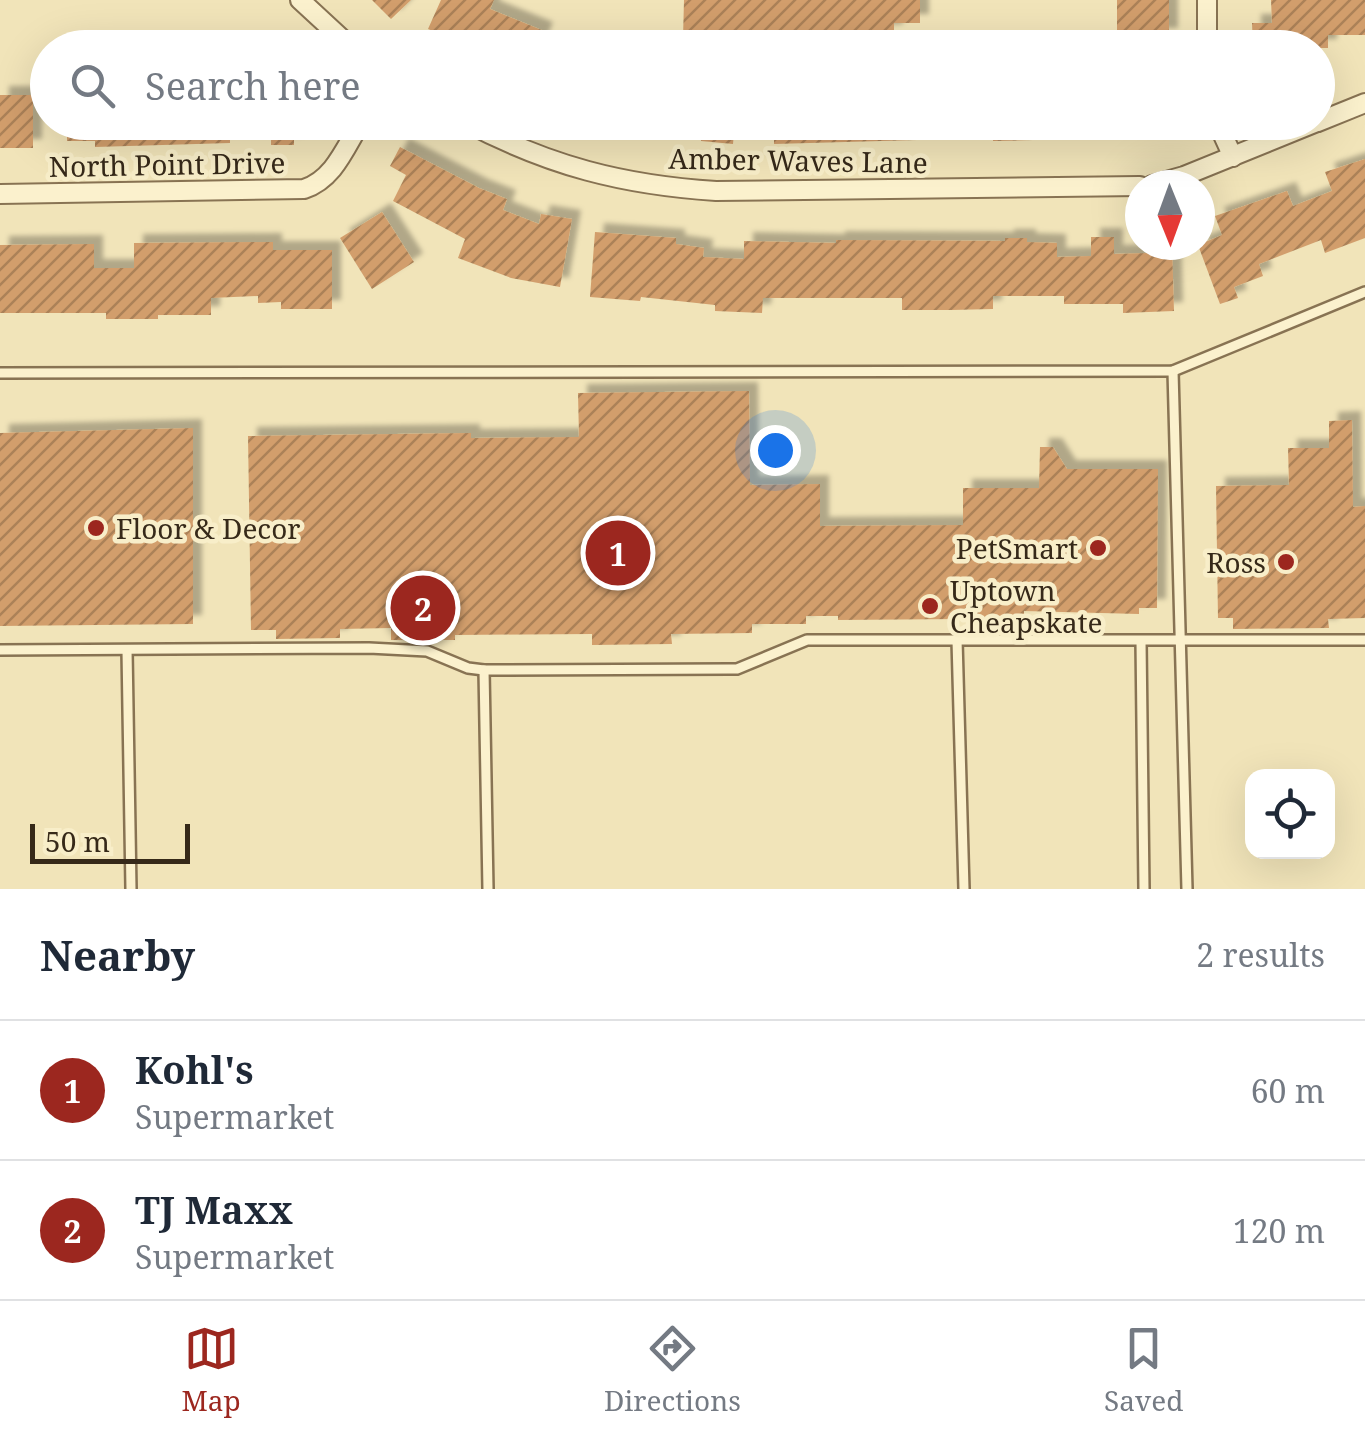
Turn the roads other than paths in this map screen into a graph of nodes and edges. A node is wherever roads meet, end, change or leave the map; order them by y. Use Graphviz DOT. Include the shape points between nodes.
graph roads {
  1 [pos="300,0"];
  2 [pos="1207,0"];
  3 [pos="332,30"];
  4 [pos="1207,30"];
  5 [pos="1365,103"];
  6 [pos="1335,115"];
  7 [pos="350,140"];
  8 [pos="501,140"];
  9 [pos="1226,140"];
  10 [pos="1274,140"];
  11 [pos="1233,157"];
  12 [pos="1195,170"];
  13 [pos="1125,186"];
  14 [pos="0,194"];
  15 [pos="1365,292"];
  16 [pos="1174,371"];
  17 [pos="0,373"];
  18 [pos="957,640"];
  19 [pos="1365,640"];
  20 [pos="1141,641"];
  21 [pos="1180,642"];
  22 [pos="0,650"];
  23 [pos="126,650"];
  24 [pos="484,670"];
  25 [pos="131,889"];
  26 [pos="488,889"];
  27 [pos="964,889"];
  28 [pos="1144,889"];
  29 [pos="1186,889"];
  1 -- 3 [label="street"];
  2 -- 4 [label="street"];
  5 -- 6 [label="street"];
  7 -- 14 [label="street, North Point Drive" via="324,180 304,189"];
  8 -- 13 [label="street, Amber Waves Lane" via="581,172 674,188"];
  9 -- 11 [label="street"];
  10 -- 11 [label="street"];
  11 -- 12 [label="street"];
  15 -- 16 [label="lane"];
  16 -- 17 [label="lane"];
  16 -- 21 [label="lane"];
  18 -- 20 [label="lane"];
  18 -- 24 [label="lane" via="808,640 736,669"];
  18 -- 27 [label="lane"];
  19 -- 21 [label="lane"];
  20 -- 21 [label="lane"];
  20 -- 28 [label="lane"];
  21 -- 29 [label="lane"];
  22 -- 23 [label="lane"];
  23 -- 24 [label="lane" via="427,651"];
  23 -- 25 [label="lane"];
  24 -- 26 [label="lane"];
}
